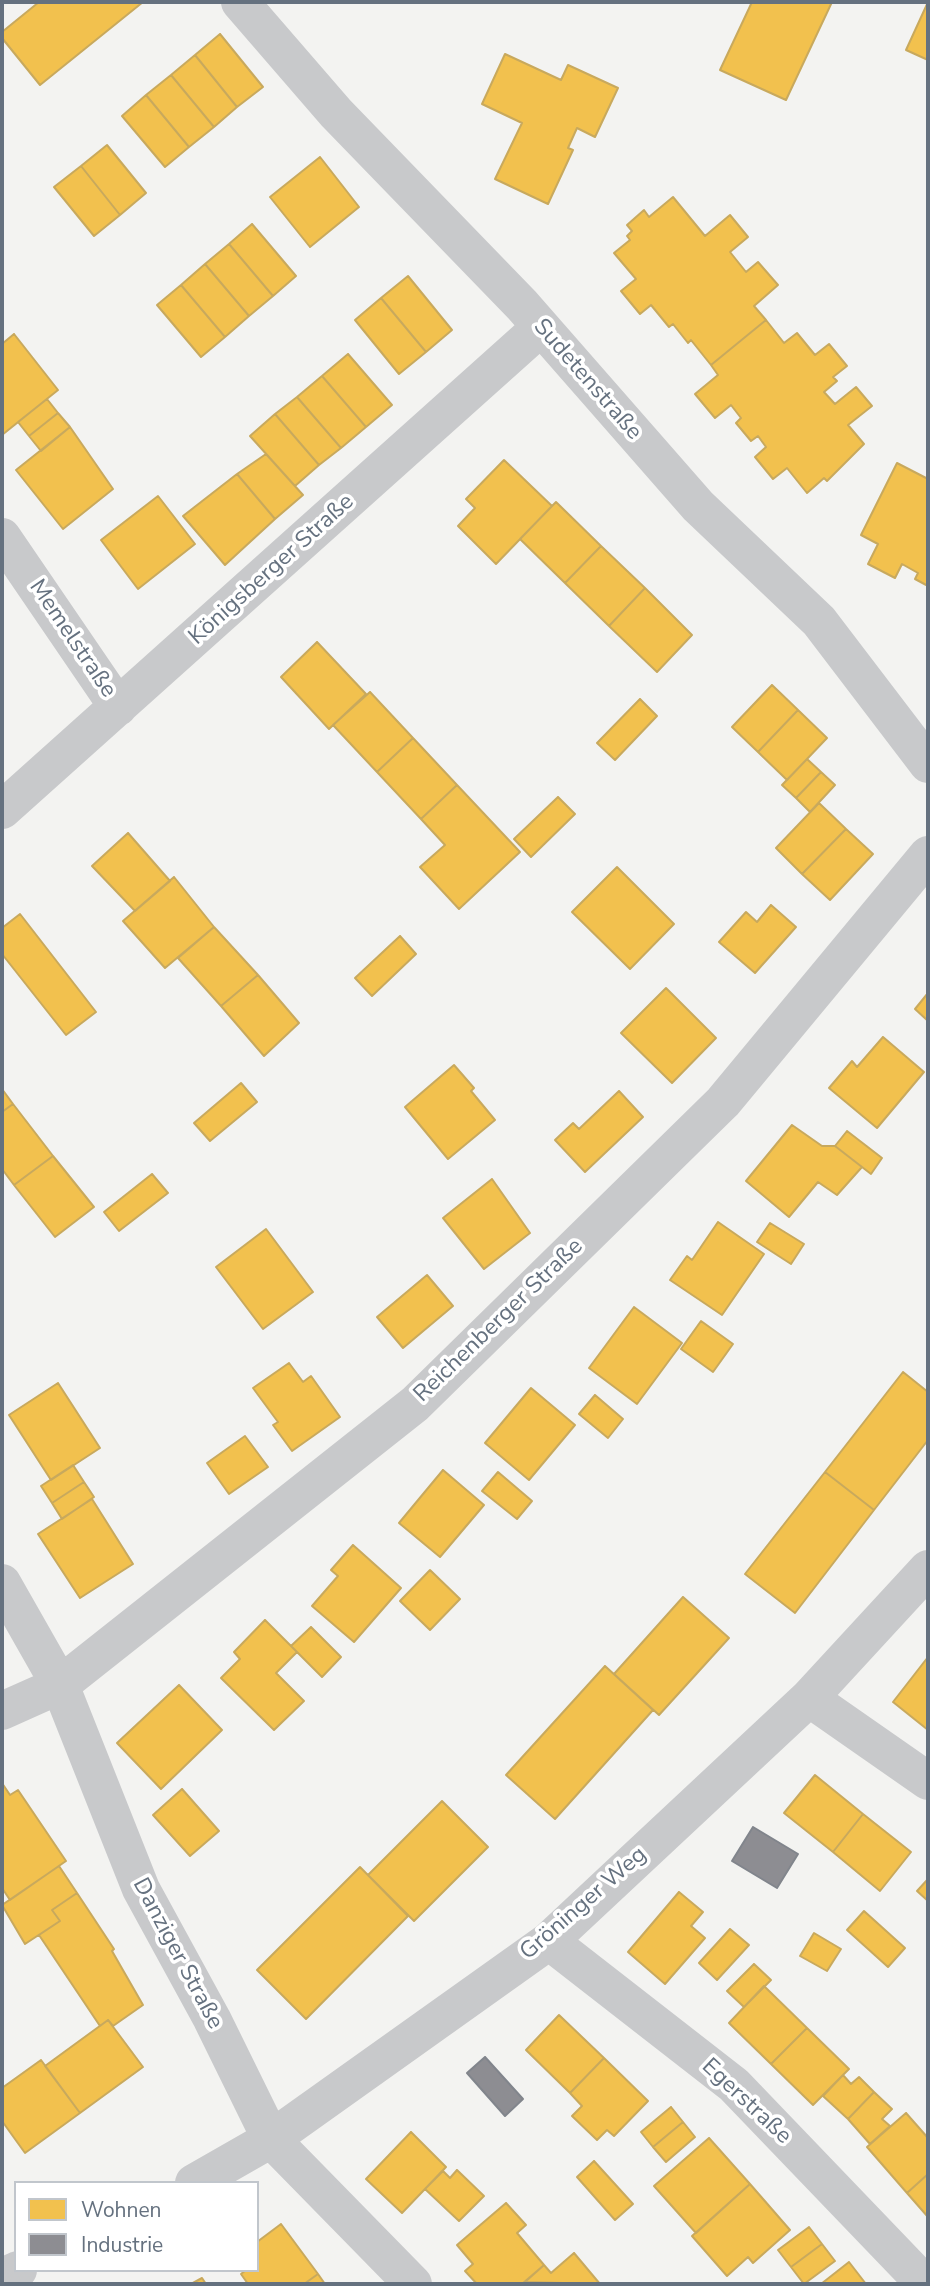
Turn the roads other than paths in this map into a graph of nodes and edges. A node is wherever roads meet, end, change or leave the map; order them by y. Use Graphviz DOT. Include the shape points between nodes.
graph roads {
  1 [pos="240,2"];
  2 [pos="540,328"];
  3 [pos="2,537"];
  4 [pos="118,707"];
  5 [pos="928,764"];
  6 [pos="2,810"];
  7 [pos="928,855"];
  8 [pos="928,1569"];
  9 [pos="2,1583"];
  10 [pos="60,1685"];
  11 [pos="809,1698"];
  12 [pos="2,1712"];
  13 [pos="928,1782"];
  14 [pos="548,1941"];
  15 [pos="271,2138"];
  16 [pos="197,2181"];
  17 [pos="413,2284"];
  18 [pos="925,2284"];
  1 -- 2 [label="street, Sudetenstraße" via="336,113"];
  2 -- 4 [label="street, Königsberger Straße"];
  2 -- 5 [label="street, Sudetenstraße" via="698,506 818,621"];
  3 -- 4 [label="street, Memelstraße"];
  4 -- 6 [label="street, Königsberger Straße"];
  7 -- 10 [label="street, Reichenberger Straße" via="723,1102 415,1404"];
  8 -- 11 [label="street, Gröninger Weg"];
  9 -- 10 [label="street, Danziger Straße"];
  10 -- 12 [label="street, Reichenberger Straße"];
  10 -- 15 [label="street, Danziger Straße" via="141,1889"];
  11 -- 13 [label="street"];
  11 -- 14 [label="street, Gröninger Weg"];
  14 -- 15 [label="street, Gröninger Weg"];
  14 -- 18 [label="street, Egerstraße" via="734,2085"];
  15 -- 16 [label="street, Gröninger Weg"];
  15 -- 17 [label="street, Danziger Straße"];
}
